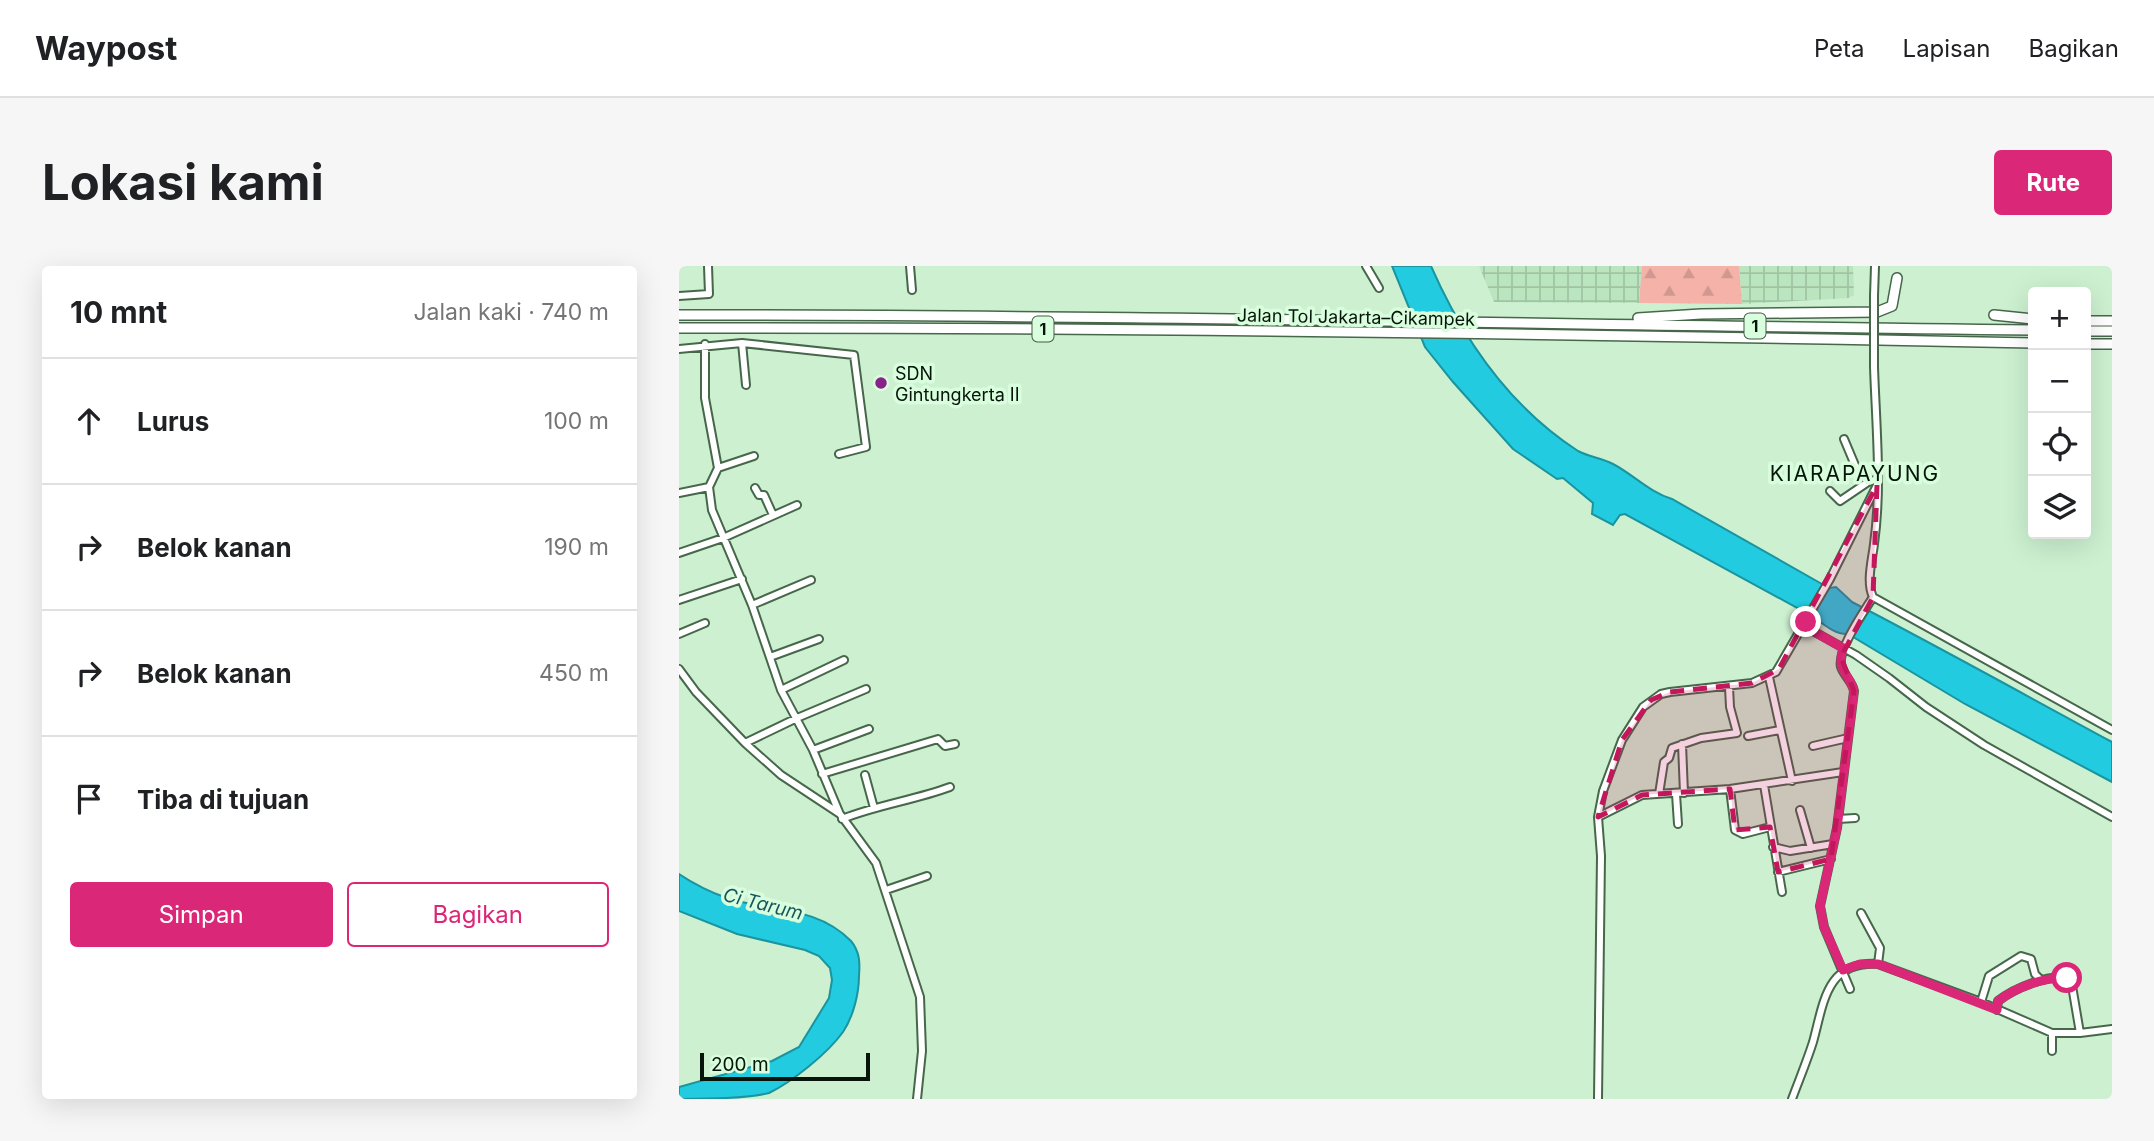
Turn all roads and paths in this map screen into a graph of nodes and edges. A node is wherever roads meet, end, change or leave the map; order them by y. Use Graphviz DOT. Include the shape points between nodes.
graph roads {
  1 [pos="708,266"];
  2 [pos="716,266"];
  3 [pos="910,266"];
  4 [pos="1366,266"];
  5 [pos="1875,266"];
  6 [pos="1897,278"];
  7 [pos="1379,288"];
  8 [pos="912,290"];
  9 [pos="679,296"];
  10 [pos="679,315"];
  11 [pos="1994,315"];
  12 [pos="2028,318"];
  13 [pos="2091,321"];
  14 [pos="2112,321"];
  15 [pos="1574,323"];
  16 [pos="679,328"];
  17 [pos="2028,330"];
  18 [pos="2091,331"];
  19 [pos="2112,331"];
  20 [pos="742,343"];
  21 [pos="2028,343"];
  22 [pos="705,344"];
  23 [pos="2091,344"];
  24 [pos="2112,344"];
  25 [pos="679,349"];
  26 [pos="746,385"];
  27 [pos="1844,439"];
  28 [pos="839,454"];
  29 [pos="754,456"];
  30 [pos="718,468"];
  31 [pos="1868,482"];
  32 [pos="1877,482"];
  33 [pos="709,487"];
  34 [pos="755,488"];
  35 [pos="1830,491"];
  36 [pos="679,493"];
  37 [pos="797,505"];
  38 [pos="773,515"];
  39 [pos="723,538"];
  40 [pos="679,553"];
  41 [pos="742,579"];
  42 [pos="811,580"];
  43 [pos="1873,597"];
  44 [pos="679,600"];
  45 [pos="752,605"];
  46 [pos="705,623"];
  47 [pos="1804,626"];
  48 [pos="679,634"];
  49 [pos="819,639"];
  50 [pos="1843,648"];
  51 [pos="770,657"];
  52 [pos="844,660"];
  53 [pos="679,669"];
  54 [pos="1769,677"];
  55 [pos="1729,687"];
  56 [pos="866,689"];
  57 [pos="781,690"];
  58 [pos="797,718"];
  59 [pos="870,729"];
  60 [pos="1780,730"];
  61 [pos="2112,730"];
  62 [pos="1748,736"];
  63 [pos="1848,738"];
  64 [pos="745,743"];
  65 [pos="955,744"];
  66 [pos="1682,744"];
  67 [pos="1813,746"];
  68 [pos="813,750"];
  69 [pos="1843,772"];
  70 [pos="823,774"];
  71 [pos="865,775"];
  72 [pos="1792,781"];
  73 [pos="1764,785"];
  74 [pos="950,787"];
  75 [pos="1730,789"];
  76 [pos="1680,793"];
  77 [pos="1659,794"];
  78 [pos="874,808"];
  79 [pos="1800,810"];
  80 [pos="841,816"];
  81 [pos="1598,817"];
  82 [pos="2112,817"];
  83 [pos="1856,818"];
  84 [pos="1838,820"];
  85 [pos="1678,824"];
  86 [pos="1770,827"];
  87 [pos="1833,844"];
  88 [pos="1773,846"];
  89 [pos="1811,848"];
  90 [pos="1831,859"];
  91 [pos="1778,872"];
  92 [pos="927,877"];
  93 [pos="886,890"];
  94 [pos="1782,892"];
  95 [pos="1861,913"];
  96 [pos="1878,964"];
  97 [pos="1843,970"];
  98 [pos="2041,980"];
  99 [pos="1850,989"];
  100 [pos="1981,1002"];
  101 [pos="1997,1010"];
  102 [pos="2112,1028"];
  103 [pos="2052,1033"];
  104 [pos="2080,1033"];
  105 [pos="2052,1051"];
  106 [pos="917,1099"];
  107 [pos="1598,1099"];
  108 [pos="1792,1099"];
  1 -- 2 [label="street"];
  1 -- 9 [label="street" via="709,294"];
  3 -- 8 [label="street"];
  4 -- 7 [label="street"];
  5 -- 32 [label="street, bridge"];
  6 -- 15 [label="highway" via="1892,306 1877,312 1701,314"];
  10 -- 15 [label="highway, Jalan Tol Jakarta–Cikampek / 1"];
  11 -- 12 [label="highway"];
  13 -- 14 [label="highway"];
  15 -- 17 [label="highway, Jalan Tol Jakarta–Cikampek / 1"];
  16 -- 21 [label="highway, Jalan Tol Jakarta–Cikampek / 1"];
  18 -- 19 [label="highway"];
  20 -- 22 [label="street"];
  20 -- 26 [label="street"];
  20 -- 28 [label="street" via="854,355 866,447"];
  22 -- 25 [label="street"];
  22 -- 30 [label="street" via="705,398"];
  23 -- 24 [label="highway"];
  27 -- 31 [label="street" via="1857,470"];
  29 -- 30 [label="street"];
  30 -- 33 [label="street"];
  31 -- 32 [label="street"];
  31 -- 35 [label="street" via="1840,500"];
  32 -- 43 [label="street" via="1870,579"];
  32 -- 47 [label="street"];
  33 -- 36 [label="street"];
  33 -- 39 [label="street"];
  34 -- 38 [label="street" via="764,495"];
  37 -- 38 [label="street"];
  38 -- 39 [label="street"];
  39 -- 40 [label="street"];
  39 -- 41 [label="street"];
  41 -- 44 [label="street"];
  41 -- 45 [label="street"];
  42 -- 45 [label="street"];
  43 -- 50 [label="street"];
  43 -- 61 [label="street"];
  45 -- 51 [label="street"];
  46 -- 48 [label="street"];
  47 -- 50 [label="street"];
  47 -- 54 [label="street"];
  49 -- 51 [label="street"];
  50 -- 63 [label="street" via="1842,669 1854,691"];
  50 -- 82 [label="street" via="1960,731"];
  51 -- 57 [label="street"];
  52 -- 57 [label="street"];
  53 -- 64 [label="street"];
  54 -- 55 [label="street"];
  54 -- 60 [label="street"];
  55 -- 66 [label="street" via="1737,733"];
  55 -- 81 [label="street" via="1661,694 1643,707 1622,740"];
  56 -- 58 [label="street"];
  57 -- 58 [label="street"];
  58 -- 64 [label="street"];
  58 -- 68 [label="street"];
  59 -- 68 [label="street"];
  60 -- 62 [label="street"];
  60 -- 72 [label="street"];
  63 -- 67 [label="street"];
  63 -- 69 [label="street"];
  64 -- 80 [label="street" via="781,775"];
  65 -- 70 [label="street" via="945,746 938,739"];
  66 -- 76 [label="street"];
  66 -- 77 [label="street" via="1672,748 1665,760"];
  68 -- 70 [label="street"];
  69 -- 72 [label="street"];
  69 -- 84 [label="street"];
  70 -- 80 [label="street"];
  71 -- 78 [label="street"];
  72 -- 73 [label="street"];
  73 -- 75 [label="street"];
  73 -- 86 [label="street"];
  74 -- 78 [label="street"];
  75 -- 76 [label="street"];
  75 -- 86 [label="street" via="1738,833"];
  76 -- 77 [label="street"];
  76 -- 85 [label="street"];
  77 -- 81 [label="street" via="1642,795"];
  78 -- 80 [label="street"];
  79 -- 89 [label="street"];
  80 -- 93 [label="street" via="876,863"];
  81 -- 107 [label="street"];
  83 -- 84 [label="street"];
  84 -- 87 [label="street"];
  86 -- 88 [label="street"];
  87 -- 89 [label="street"];
  87 -- 90 [label="street"];
  88 -- 89 [label="street" via="1790,851"];
  88 -- 91 [label="street"];
  90 -- 91 [label="street"];
  90 -- 97 [label="street" via="1821,919"];
  91 -- 94 [label="street"];
  92 -- 93 [label="street"];
  93 -- 106 [label="street" via="920,996 922,1051"];
  95 -- 96 [label="street" via="1880,948"];
  96 -- 97 [label="street"];
  96 -- 100 [label="street"];
  97 -- 99 [label="street"];
  97 -- 108 [label="street" via="1828,989"];
  98 -- 100 [label="street" via="2031,959 2021,956 1989,975"];
  98 -- 101 [label="street" via="2000,999"];
  98 -- 104 [label="street" via="2071,980"];
  100 -- 101 [label="street"];
  101 -- 103 [label="street"];
  102 -- 104 [label="street"];
  103 -- 104 [label="street"];
  103 -- 105 [label="street"];
}
